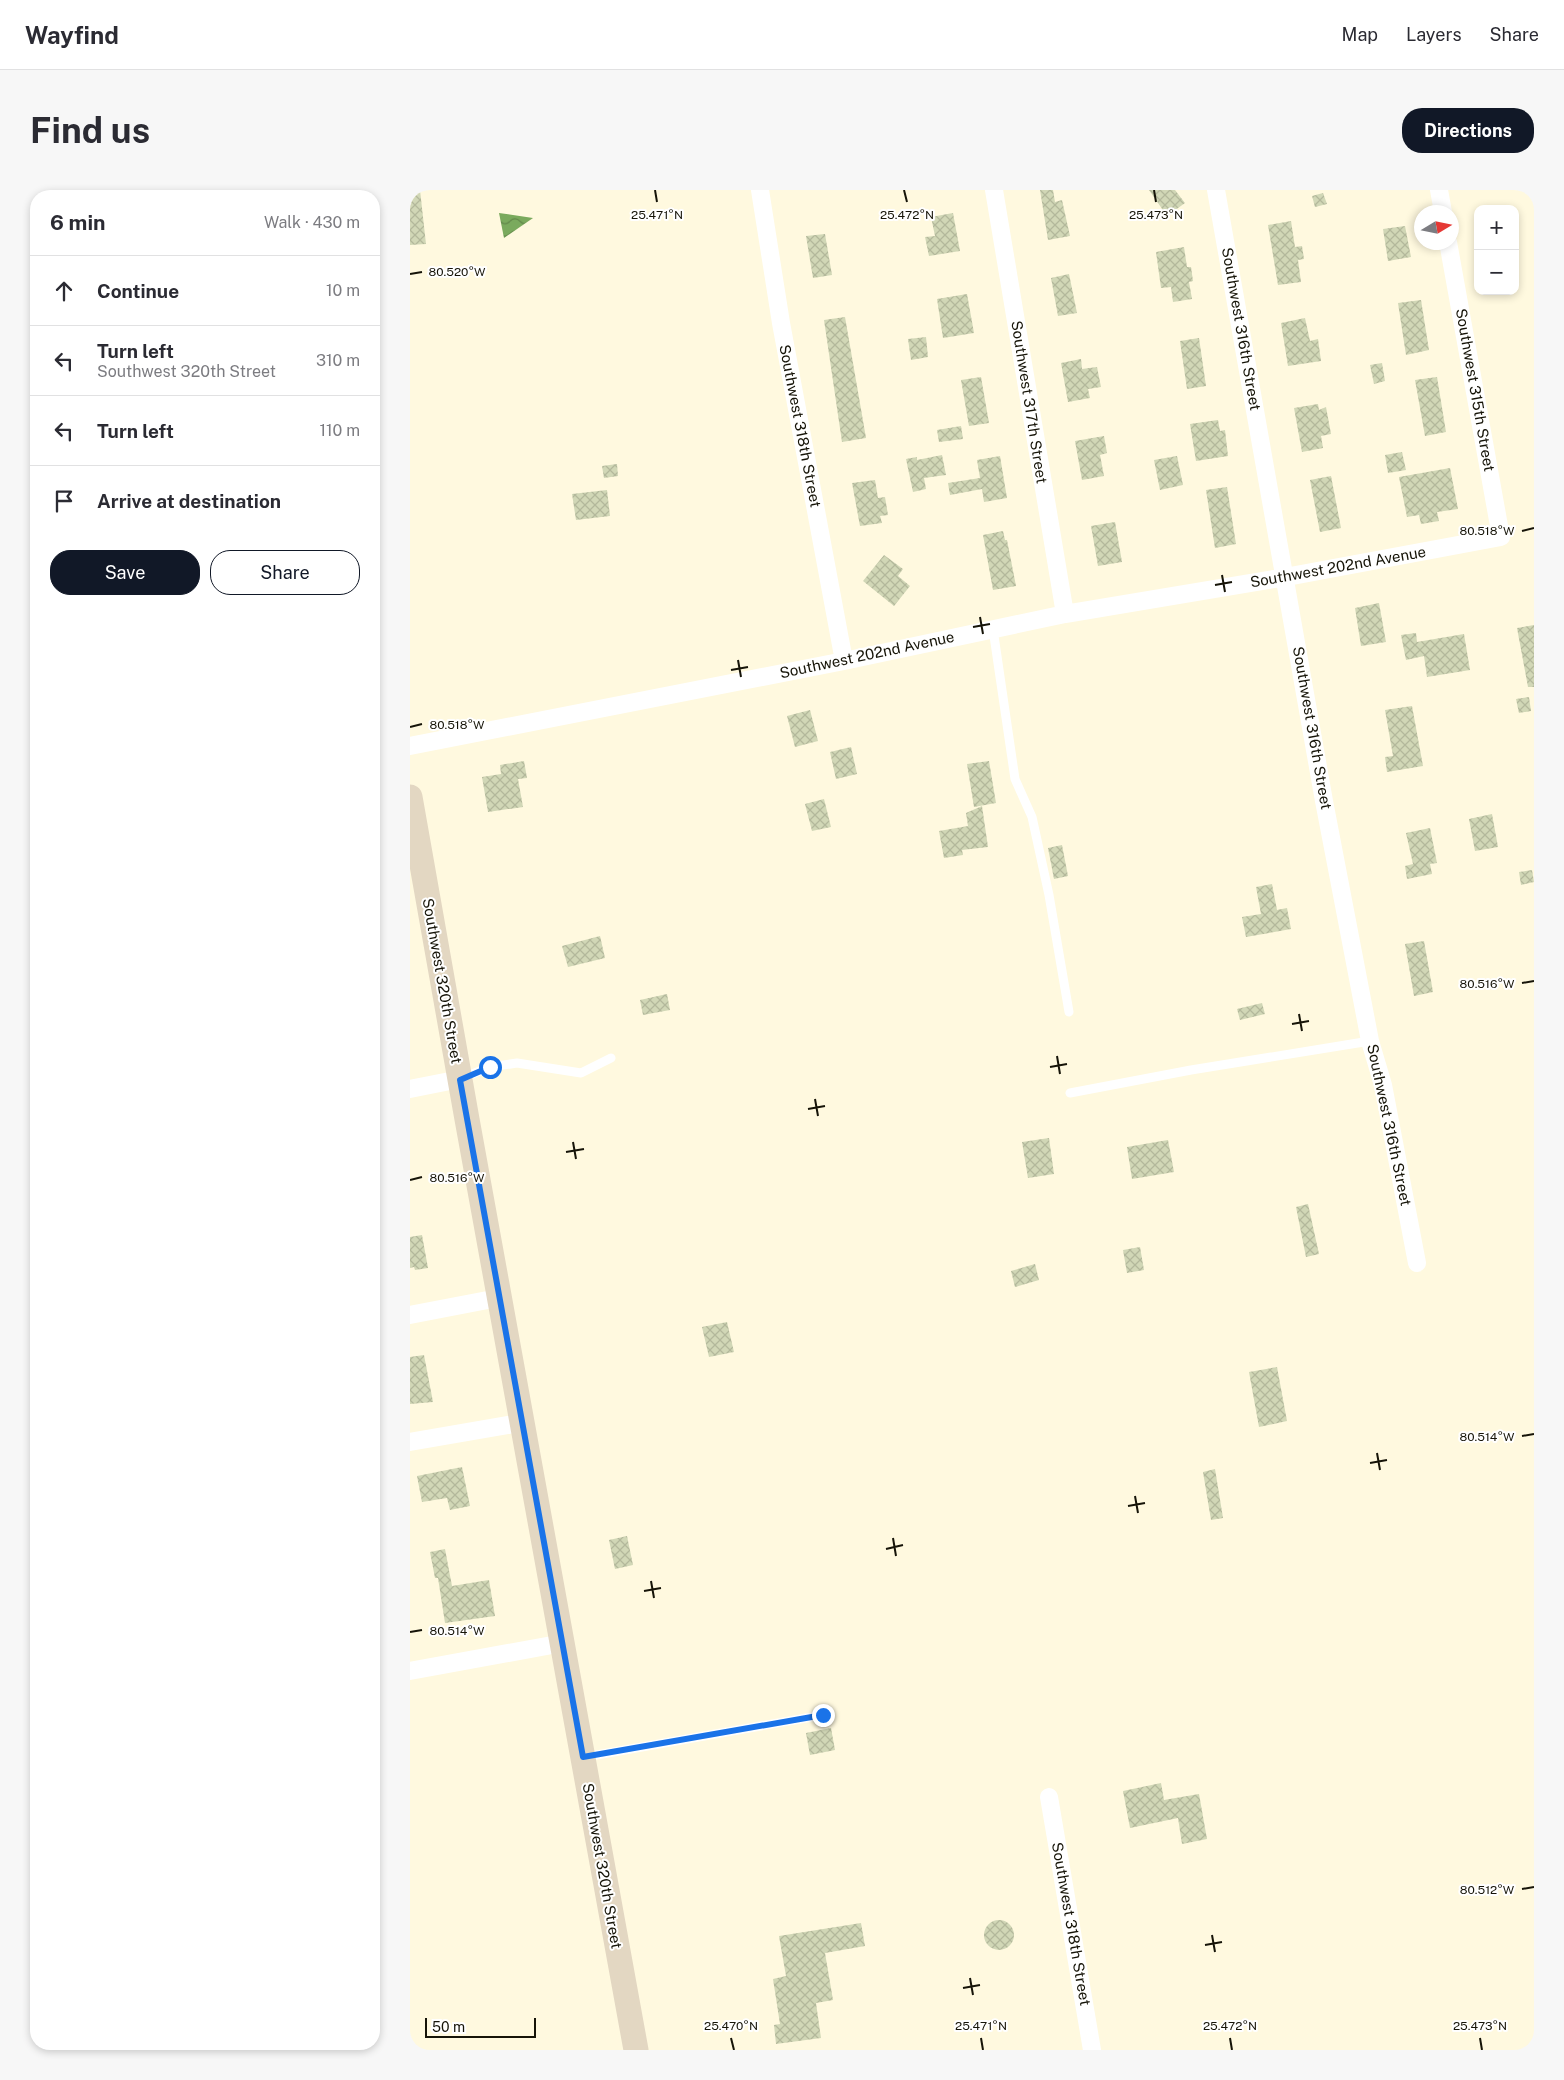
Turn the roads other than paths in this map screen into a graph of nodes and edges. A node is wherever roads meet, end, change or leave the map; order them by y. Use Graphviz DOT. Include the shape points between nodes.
graph roads {
  1 [pos="760,190"];
  2 [pos="994,190"];
  3 [pos="1216,190"];
  4 [pos="1439,190"];
  5 [pos="1442,205"];
  6 [pos="1449,250"];
  7 [pos="1501,537"];
  8 [pos="1286,577"];
  9 [pos="1065,614"];
  10 [pos="993,629"];
  11 [pos="844,660"];
  12 [pos="410,746"];
  13 [pos="410,797"];
  14 [pos="1069,1012"];
  15 [pos="1370,1041"];
  16 [pos="611,1058"];
  17 [pos="460,1080"];
  18 [pos="410,1089"];
  19 [pos="1070,1093"];
  20 [pos="1417,1264"];
  21 [pos="498,1298"];
  22 [pos="410,1315"];
  23 [pos="520,1422"];
  24 [pos="410,1442"];
  25 [pos="563,1644"];
  26 [pos="410,1671"];
  27 [pos="823,1715"];
  28 [pos="583,1757"];
  29 [pos="1049,1797"];
  30 [pos="636,2050"];
  31 [pos="1092,2050"];
  1 -- 11 [label="street, Southwest 318th Street" via="781,323"];
  2 -- 9 [label="street, Southwest 317th Street"];
  3 -- 8 [label="street, Southwest 316th Street"];
  4 -- 5 [label="street"];
  6 -- 7 [label="street, Southwest 315th Street"];
  7 -- 8 [label="street, Southwest 202nd Avenue"];
  8 -- 9 [label="street, Southwest 202nd Avenue"];
  8 -- 15 [label="street, Southwest 316th Street" via="1324,801"];
  9 -- 10 [label="street, Southwest 202nd Avenue"];
  10 -- 11 [label="street, Southwest 202nd Avenue"];
  10 -- 14 [label="lane" via="1015,779 1032,817"];
  11 -- 12 [label="street, Southwest 202nd Avenue"];
  13 -- 17 [label="street, Southwest 320th Street"];
  15 -- 19 [label="lane"];
  15 -- 20 [label="street, Southwest 316th Street" via="1383,1084"];
  16 -- 17 [label="lane" via="581,1073 517,1063 490,1067"];
  17 -- 18 [label="street"];
  17 -- 21 [label="street, Southwest 320th Street"];
  21 -- 22 [label="street"];
  21 -- 23 [label="street, Southwest 320th Street"];
  23 -- 24 [label="street"];
  23 -- 25 [label="street, Southwest 320th Street"];
  25 -- 26 [label="street"];
  25 -- 28 [label="street, Southwest 320th Street"];
  27 -- 28 [label="lane"];
  28 -- 30 [label="street, Southwest 320th Street"];
  29 -- 31 [label="street, Southwest 318th Street"];
}
